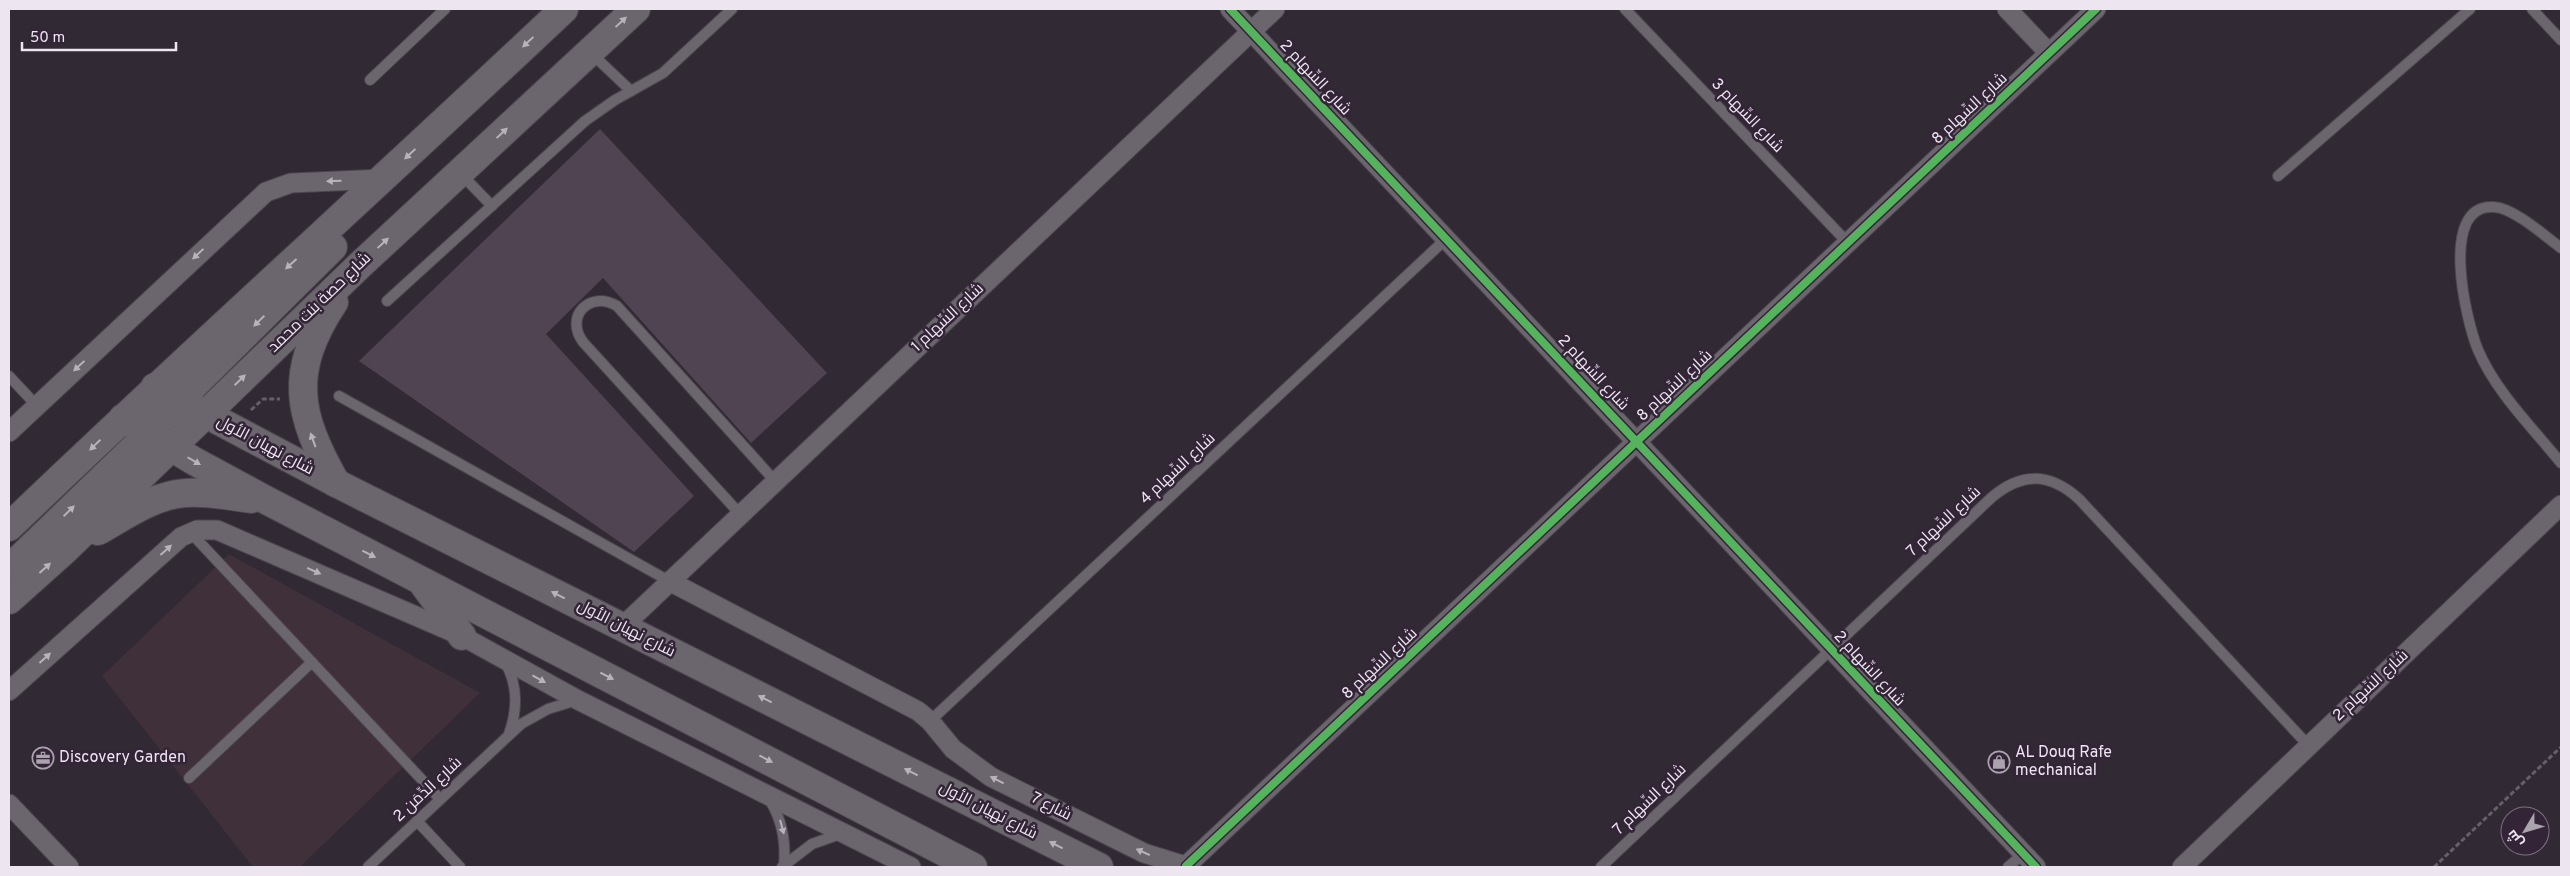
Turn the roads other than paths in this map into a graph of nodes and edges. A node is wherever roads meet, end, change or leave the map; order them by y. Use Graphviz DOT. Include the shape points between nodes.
graph roads {
  1 [pos="445,9"];
  2 [pos="564,9"];
  3 [pos="636,9"];
  4 [pos="732,9"];
  5 [pos="1230,9"];
  6 [pos="1275,9"];
  7 [pos="1625,9"];
  8 [pos="2007,9"];
  9 [pos="2096,9"];
  10 [pos="2470,9"];
  11 [pos="2532,9"];
  12 [pos="1251,31"];
  13 [pos="2561,40"];
  14 [pos="590,51"];
  15 [pos="2049,53"];
  16 [pos="370,80"];
  17 [pos="631,91"];
  18 [pos="459,172"];
  19 [pos="2278,176"];
  20 [pos="383,179"];
  21 [pos="492,206"];
  22 [pos="1447,238"];
  23 [pos="1848,243"];
  24 [pos="2561,248"];
  25 [pos="360,264"];
  26 [pos="387,301"];
  27 [pos="9,376"];
  28 [pos="155,387"];
  29 [pos="339,396"];
  30 [pos="180,400"];
  31 [pos="37,406"];
  32 [pos="205,414"];
  33 [pos="122,418"];
  34 [pos="9,432"];
  35 [pos="148,433"];
  36 [pos="1637,441"];
  37 [pos="171,447"];
  38 [pos="2561,463"];
  39 [pos="775,481"];
  40 [pos="336,483"];
  41 [pos="266,500"];
  42 [pos="2561,505"];
  43 [pos="740,514"];
  44 [pos="9,527"];
  45 [pos="191,532"];
  46 [pos="66,549"];
  47 [pos="9,570"];
  48 [pos="420,580"];
  49 [pos="669,582"];
  50 [pos="9,600"];
  51 [pos="622,627"];
  52 [pos="462,636"];
  53 [pos="1832,648"];
  54 [pos="503,659"];
  55 [pos="312,662"];
  56 [pos="9,691"];
  57 [pos="578,700"];
  58 [pos="930,721"];
  59 [pos="509,734"];
  60 [pos="2308,745"];
  61 [pos="189,778"];
  62 [pos="766,794"];
  63 [pos="440,799"];
  64 [pos="9,804"];
  65 [pos="416,821"];
  66 [pos="844,833"];
  67 [pos="2030,860"];
  68 [pos="783,866"];
  69 [pos="69,867"];
  70 [pos="368,867"];
  71 [pos="460,867"];
  72 [pos="911,867"];
  73 [pos="973,867"];
  74 [pos="1099,867"];
  75 [pos="1188,867"];
  76 [pos="1601,867"];
  77 [pos="2008,867"];
  78 [pos="2182,867"];
  1 -- 16 [label="lane"];
  2 -- 20 [label="main road, one-way"];
  14 -- 3 [label="main road, شارع حصة بنت محمد, one-way"];
  4 -- 17 [label="lane" via="663,72"];
  5 -- 12 [label="street, شارع السِّهام 2"];
  6 -- 12 [label="street, شارع السِّهام 1"];
  7 -- 23 [label="lane, شارع السِّهام 3"];
  8 -- 15 [label="street"];
  9 -- 15 [label="street, شارع السِّهام 8"];
  10 -- 19 [label="lane"];
  11 -- 13 [label="lane"];
  12 -- 22 [label="street, شارع السِّهام 2"];
  12 -- 39 [label="street, شارع السِّهام 1"];
  14 -- 17 [label="lane"];
  18 -- 14 [label="main road, شارع حصة بنت محمد, one-way"];
  15 -- 23 [label="street, شارع السِّهام 8"];
  17 -- 21 [label="lane" via="585,121"];
  18 -- 21 [label="lane"];
  25 -- 18 [label="main road, شارع حصة بنت محمد, one-way"];
  20 -- 28 [label="main road, one-way"];
  20 -- 30 [label="main road, one-way" via="354,223 324,258"];
  20 -- 31 [label="street, one-way" via="291,183 266,192"];
  21 -- 26 [label="lane"];
  22 -- 36 [label="street, شارع السِّهام 2"];
  22 -- 58 [label="lane, شارع السِّهام 4"];
  23 -- 36 [label="street, شارع السِّهام 8"];
  24 -- 38 [label="lane" via="2502,209 2483,208 2467,220 2462,229 2462,288 2478,349 2498,386"];
  32 -- 25 [label="main road, شارع حصة بنت محمد, one-way"];
  40 -- 25 [label="main road, one-way" via="316,448 304,415 302,381 309,347 325,316"];
  27 -- 31 [label="lane"];
  28 -- 30 [label="main road, شارع نهيان الأول"];
  28 -- 33 [label="main road"];
  28 -- 35 [label="main road" via="156,410"];
  29 -- 49 [label="lane"];
  30 -- 32 [label="main road, شارع نهيان الأول"];
  30 -- 37 [label="main road" via="171,423"];
  31 -- 34 [label="street"];
  32 -- 37 [label="main road, شارع حصة بنت محمد"];
  32 -- 40 [label="main road, شارع نهيان الأول"];
  33 -- 35 [label="main road"];
  33 -- 44 [label="main road, one-way"];
  35 -- 37 [label="main road"];
  47 -- 35 [label="main road, one-way"];
  36 -- 53 [label="street, شارع السِّهام 2"];
  36 -- 75 [label="street, شارع السِّهام 8"];
  37 -- 41 [label="main road, one-way"];
  37 -- 46 [label="main road, شارع حصة بنت محمد"];
  39 -- 43 [label="street, شارع السِّهام 1"];
  39 -- 43 [label="lane" via="617,306 596,300 583,307 576,328 583,342"];
  51 -- 40 [label="main road, شارع نهيان الأول, one-way"];
  41 -- 46 [label="main road" via="201,493 168,496 152,501"];
  41 -- 48 [label="main road, one-way"];
  42 -- 60 [label="street, شارع السِّهام 2"];
  43 -- 49 [label="street, شارع السِّهام 1"];
  45 -- 52 [label="street, one-way" via="207,529 227,533"];
  45 -- 55 [label="lane"];
  56 -- 45 [label="street, one-way" via="174,542"];
  50 -- 46 [label="main road, شارع حصة بنت محمد, one-way"];
  48 -- 52 [label="main road"];
  48 -- 73 [label="main road, one-way"];
  49 -- 51 [label="street, شارع السِّهام 1"];
  49 -- 58 [label="street, شارع 7" via="906,704"];
  74 -- 51 [label="main road, شارع نهيان الأول, one-way"];
  52 -- 54 [label="street"];
  53 -- 60 [label="lane, شارع السِّهام 7" via="2003,488 2029,478 2043,479 2057,483 2079,499"];
  53 -- 67 [label="street, شارع السِّهام 2"];
  53 -- 76 [label="lane, شارع السِّهام 7"];
  54 -- 57 [label="street, one-way"];
  54 -- 59 [label="lane" via="514,682 516,695 515,715"];
  55 -- 61 [label="lane"];
  55 -- 63 [label="lane"];
  57 -- 59 [label="lane, شارع الدِّمَن 2" via="541,712"];
  57 -- 62 [label="street"];
  75 -- 58 [label="street, شارع 7, one-way" via="1144,853 991,777 953,749"];
  59 -- 63 [label="lane, شارع الدِّمَن 2"];
  60 -- 78 [label="street, شارع السِّهام 2"];
  62 -- 66 [label="street"];
  62 -- 68 [label="lane, one-way" via="774,806 784,835"];
  63 -- 65 [label="lane, شارع الدِّمَن 2"];
  64 -- 69 [label="street"];
  65 -- 70 [label="lane, شارع الدِّمَن 2"];
  65 -- 71 [label="lane"];
  66 -- 68 [label="lane" via="812,844"];
  66 -- 72 [label="street"];
  67 -- 77 [label="lane"];
}
